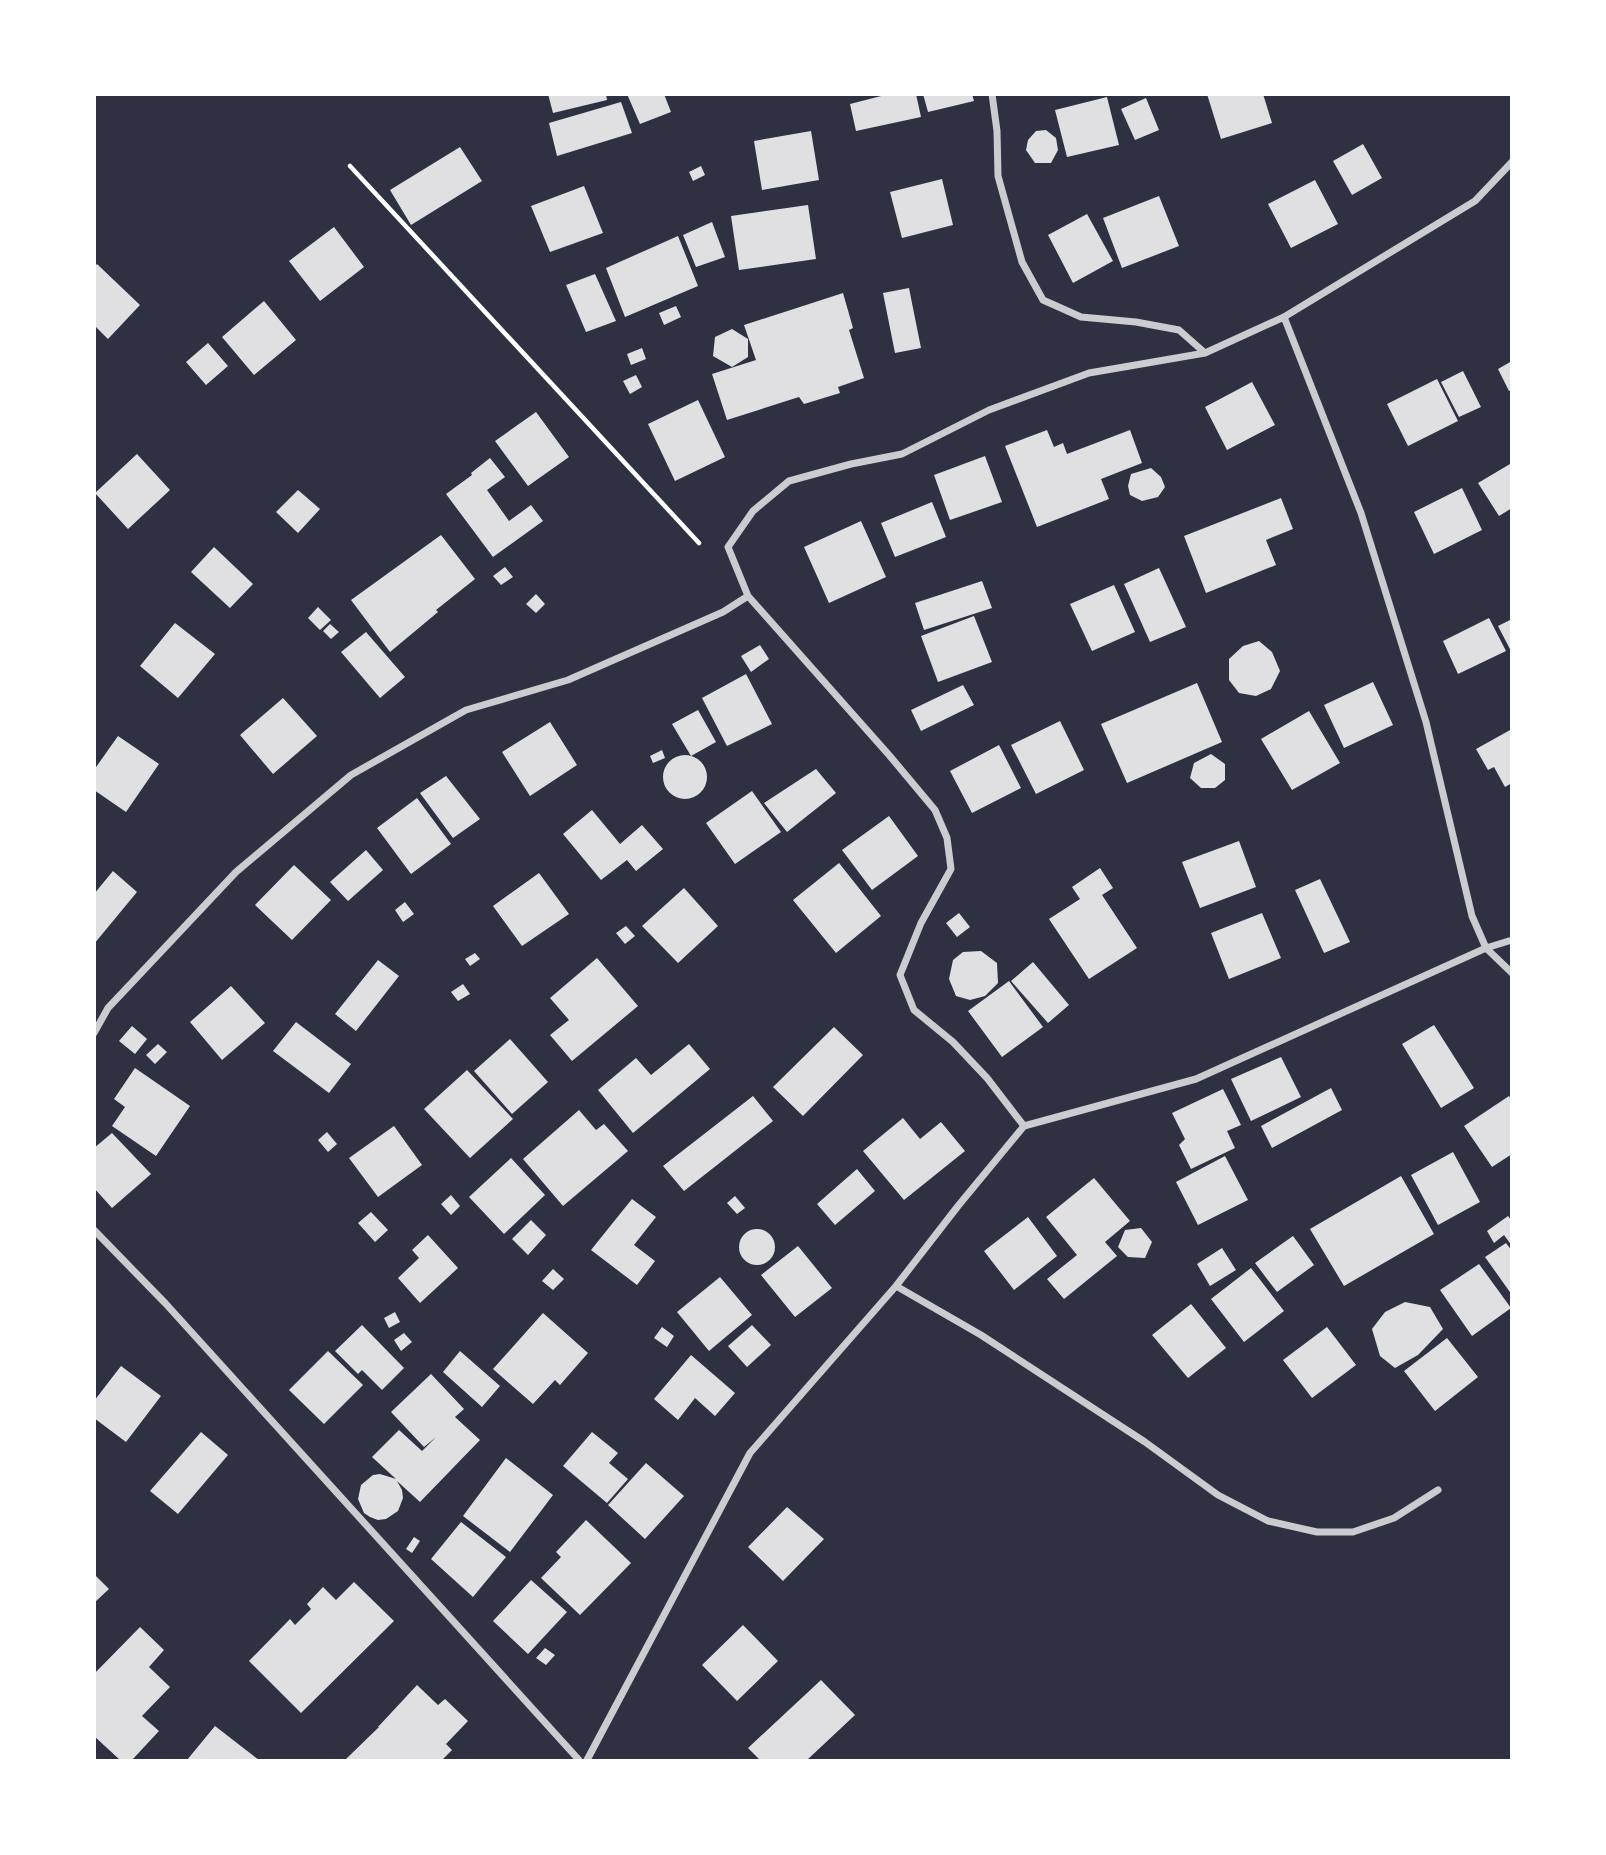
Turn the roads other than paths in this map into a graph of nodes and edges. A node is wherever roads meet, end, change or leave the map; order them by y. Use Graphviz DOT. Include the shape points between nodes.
graph roads {
  1 [pos="992,94"];
  2 [pos="1511,162"];
  3 [pos="1284,317"];
  4 [pos="1205,353"];
  5 [pos="748,596"];
  6 [pos="1511,940"];
  7 [pos="1486,948"];
  8 [pos="1511,973"];
  9 [pos="94,1033"];
  10 [pos="1024,1126"];
  11 [pos="94,1230"];
  12 [pos="896,1286"];
  13 [pos="1438,1490"];
  14 [pos="579,1760"];
  15 [pos="587,1760"];
  1 -- 4 [label="street" via="998,176 1022,262 1043,300 1081,317 1179,330"];
  2 -- 3 [label="street" via="1475,201"];
  3 -- 4 [label="street"];
  3 -- 7 [label="street" via="1361,513 1426,722 1472,916"];
  4 -- 5 [label="street" via="1089,373 989,410 902,454 789,481 753,511 728,547"];
  5 -- 9 [label="street" via="723,612 568,680 466,710 351,775 236,872 108,1008"];
  5 -- 10 [label="street" via="935,810 947,838 951,869 900,975 914,1010 953,1042"];
  6 -- 7 [label="street"];
  7 -- 8 [label="street"];
  7 -- 10 [label="street" via="1196,1079"];
  10 -- 12 [label="street"];
  11 -- 14 [label="street"];
  12 -- 13 [label="street" via="981,1335 1218,1495 1268,1521 1317,1532 1353,1532 1394,1518"];
  12 -- 15 [label="street" via="750,1453"];
}
